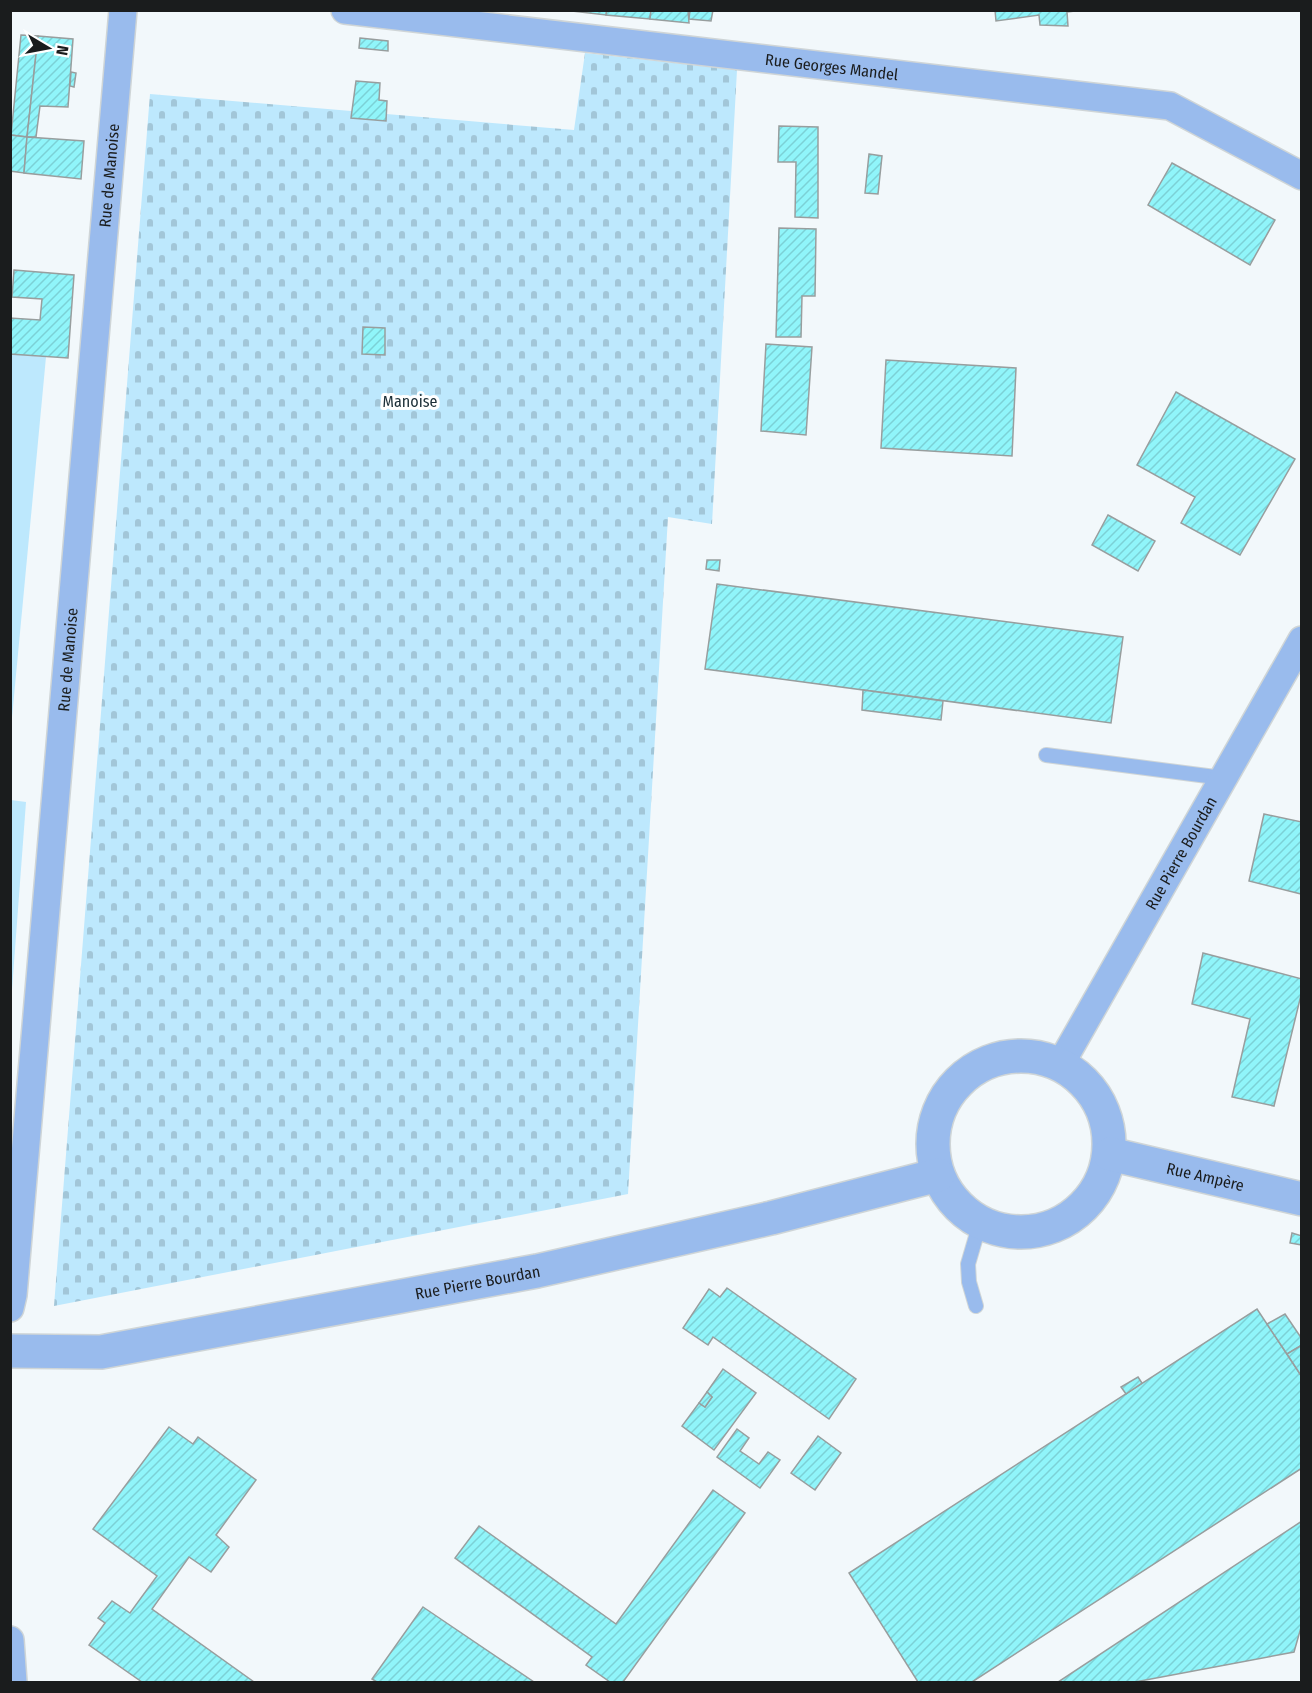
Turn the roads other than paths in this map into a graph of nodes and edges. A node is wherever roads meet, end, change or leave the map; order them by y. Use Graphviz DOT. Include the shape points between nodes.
graph roads {
  1 [pos="123,10"];
  2 [pos="345,10"];
  3 [pos="1302,176"];
  4 [pos="1302,640"];
  5 [pos="1046,755"];
  6 [pos="1223,778"];
  7 [pos="1060,1065"];
  8 [pos="1110,1154"];
  9 [pos="938,1175"];
  10 [pos="1302,1199"];
  11 [pos="980,1223"];
  12 [pos="976,1306"];
  13 [pos="10,1308"];
  14 [pos="10,1351"];
  15 [pos="10,1640"];
  16 [pos="13,1683"];
  1 -- 13 [label="street, Rue de Manoise"];
  2 -- 3 [label="street, Rue Georges Mandel" via="1170,106"];
  4 -- 6 [label="street, Rue Pierre Bourdan"];
  5 -- 6 [label="lane"];
  6 -- 7 [label="street, Rue Pierre Bourdan"];
  7 -- 8 [label="street" via="1092,1090 1102,1107"];
  7 -- 9 [label="street" via="1036,1057 1009,1056 984,1064 962,1078 945,1099 935,1123 933,1149"];
  8 -- 10 [label="street, Rue Ampère"];
  8 -- 11 [label="street" via="1097,1190 1084,1208 1066,1221 1045,1230 1023,1233 1001,1231"];
  9 -- 11 [label="street" via="955,1203"];
  9 -- 14 [label="street, Rue Pierre Bourdan" via="771,1218 525,1273 101,1352"];
  11 -- 12 [label="lane" via="968,1264"];
  15 -- 16 [label="street"];
}
